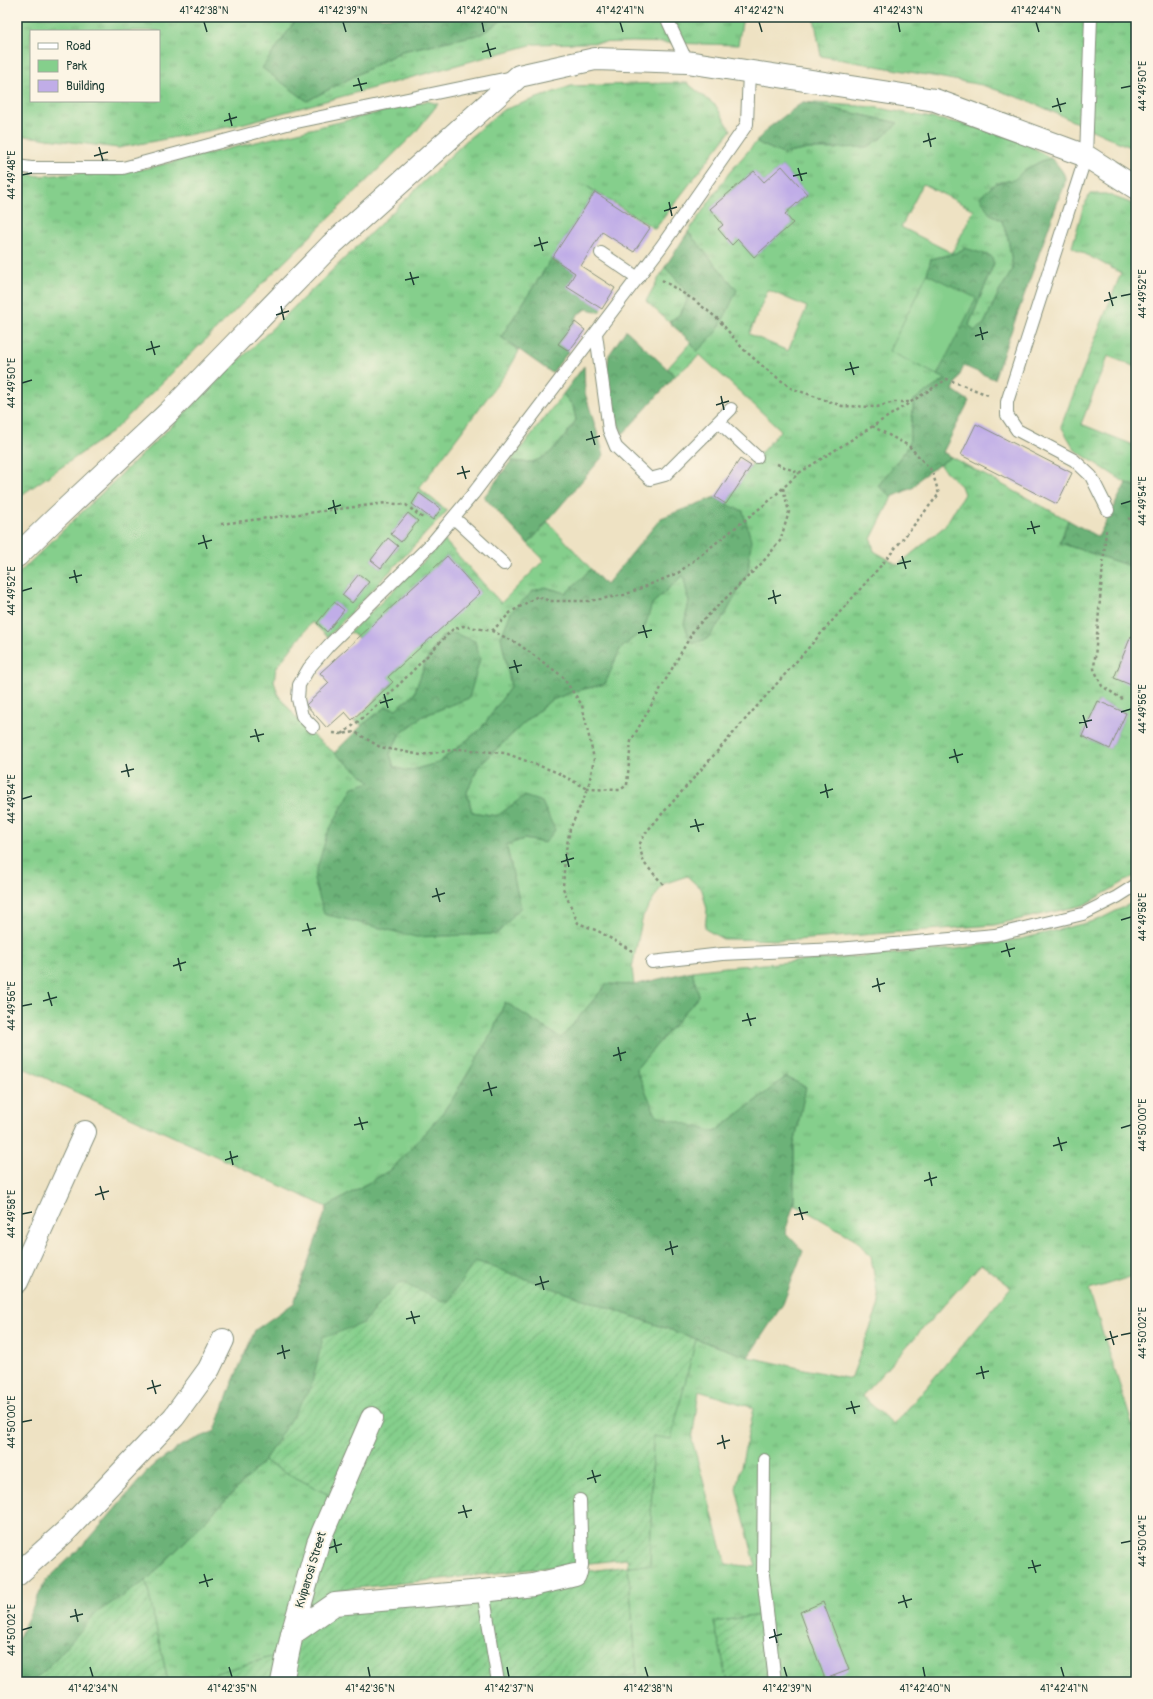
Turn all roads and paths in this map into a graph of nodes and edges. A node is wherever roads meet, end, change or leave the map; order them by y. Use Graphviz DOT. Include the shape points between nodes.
graph roads {
  1 [pos="666,17"];
  2 [pos="1092,17"];
  3 [pos="687,62"];
  4 [pos="749,71"];
  5 [pos="518,76"];
  6 [pos="1086,156"];
  7 [pos="17,166"];
  8 [pos="1136,188"];
  9 [pos="600,253"];
  10 [pos="641,274"];
  11 [pos="596,334"];
  12 [pos="910,402"];
  13 [pos="1008,402"];
  14 [pos="731,409"];
  15 [pos="719,422"];
  16 [pos="872,426"];
  17 [pos="757,457"];
  18 [pos="799,473"];
  19 [pos="783,488"];
  20 [pos="1108,510"];
  21 [pos="454,518"];
  22 [pos="221,524"];
  23 [pos="440,534"];
  24 [pos="17,556"];
  25 [pos="504,564"];
  26 [pos="492,631"];
  27 [pos="1122,699"];
  28 [pos="313,728"];
  29 [pos="342,734"];
  30 [pos="588,789"];
  31 [pos="663,884"];
  32 [pos="1136,885"];
  33 [pos="652,962"];
  34 [pos="85,1132"];
  35 [pos="17,1282"];
  36 [pos="223,1340"];
  37 [pos="372,1418"];
  38 [pos="764,1460"];
  39 [pos="580,1500"];
  40 [pos="17,1575"];
  41 [pos="575,1575"];
  42 [pos="483,1591"];
  43 [pos="292,1634"];
  44 [pos="282,1682"];
  45 [pos="498,1682"];
  46 [pos="776,1682"];
  1 -- 3 [label="lane"];
  2 -- 6 [label="lane"];
  3 -- 4 [label="street"];
  3 -- 5 [label="street" via="595,59"];
  4 -- 6 [label="street" via="935,100"];
  4 -- 10 [label="lane" via="747,124"];
  5 -- 7 [label="lane" via="287,124 123,168"];
  5 -- 24 [label="street" via="331,245 169,412"];
  6 -- 8 [label="street"];
  6 -- 13 [label="lane"];
  9 -- 10 [label="lane"];
  10 -- 11 [label="lane"];
  10 -- 12 [label="path" via="694,300 718,319 743,349 791,388 842,406 877,407 894,402"];
  11 -- 15 [label="lane" via="608,430 616,447 650,479 665,475"];
  11 -- 21 [label="lane"];
  12 -- 13 [label="path" via="947,379"];
  12 -- 16 [label="path"];
  13 -- 20 [label="lane" via="1007,416 1017,430 1074,460 1091,476"];
  14 -- 15 [label="lane"];
  15 -- 17 [label="lane"];
  16 -- 18 [label="path"];
  16 -- 31 [label="path" via="909,446 932,472 939,494 884,562 647,831 639,845 644,863"];
  17 -- 18 [label="path"];
  18 -- 19 [label="path"];
  19 -- 26 [label="path" via="678,573 624,595 589,601 549,601 538,596 511,612"];
  19 -- 30 [label="path" via="789,512 780,541 762,563 695,628 631,741 627,785 620,790"];
  20 -- 27 [label="path" via="1094,669 1102,686"];
  21 -- 23 [label="lane"];
  21 -- 25 [label="lane"];
  22 -- 23 [label="path" via="386,503 406,505"];
  23 -- 28 [label="lane" via="309,668 299,685 298,699 302,716"];
  26 -- 29 [label="path" via="463,626 452,630 390,694"];
  26 -- 30 [label="path" via="517,643 562,676 582,705 594,759"];
  28 -- 29 [label="path"];
  29 -- 30 [label="path" via="355,732 380,747 421,755 458,749 505,753 556,772"];
  30 -- 33 [label="path" via="570,829 563,888 578,923 598,931"];
  32 -- 33 [label="lane" via="1083,914 995,935 838,949 722,954"];
  34 -- 35 [label="street"];
  36 -- 40 [label="street" via="209,1369 174,1417 65,1532"];
  37 -- 43 [label="street, Kviparosi Street" via="318,1543"];
  38 -- 46 [label="lane" via="763,1575"];
  39 -- 41 [label="lane" via="582,1565 581,1573"];
  41 -- 42 [label="street" via="533,1585"];
  42 -- 43 [label="street" via="335,1604"];
  42 -- 45 [label="lane"];
  43 -- 44 [label="street, Kviparosi Street"];
}
